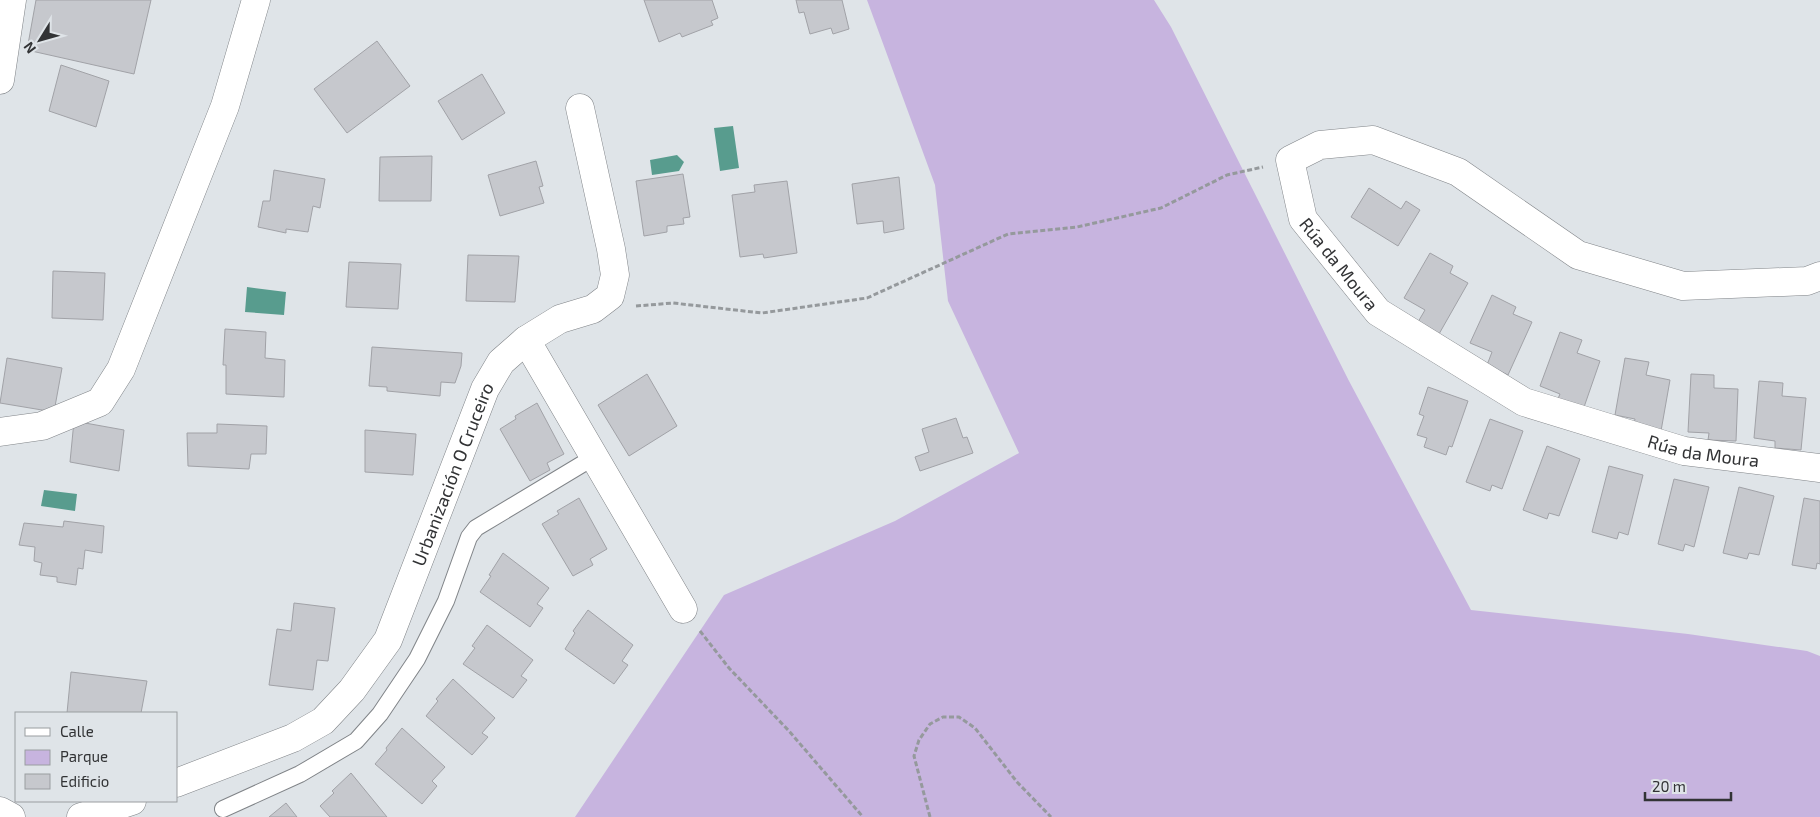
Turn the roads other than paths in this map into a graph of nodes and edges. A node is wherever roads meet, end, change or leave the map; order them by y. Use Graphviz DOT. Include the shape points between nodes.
graph roads {
  1 [pos="12,0"];
  2 [pos="256,0"];
  3 [pos="0,80"];
  4 [pos="580,108"];
  5 [pos="1820,276"];
  6 [pos="526,340"];
  7 [pos="0,432"];
  8 [pos="594,457"];
  9 [pos="1820,468"];
  10 [pos="683,609"];
  11 [pos="178,782"];
  12 [pos="125,804"];
  13 [pos="223,809"];
  14 [pos="0,812"];
  15 [pos="11,817"];
  16 [pos="81,817"];
  1 -- 3 [label="street"];
  2 -- 7 [label="street" via="225,106 121,369 100,402 42,426"];
  4 -- 6 [label="street, Urbanización O Cruceiro" via="615,275 610,296 593,309 560,319"];
  5 -- 9 [label="street, Rúa da Moura" via="1807,281 1682,286 1578,256 1458,172 1373,140 1320,145 1290,160 1303,220 1378,312 1524,402 1684,452"];
  6 -- 8 [label="street"];
  6 -- 11 [label="street, Urbanización O Cruceiro" via="502,362 486,389 388,640 352,690 323,721 293,738"];
  8 -- 10 [label="street"];
  8 -- 13 [label="lane" via="476,528 469,537 446,601 417,659 380,714 356,741 300,774"];
  12 -- 16 [label="street"];
  14 -- 15 [label="street"];
}
